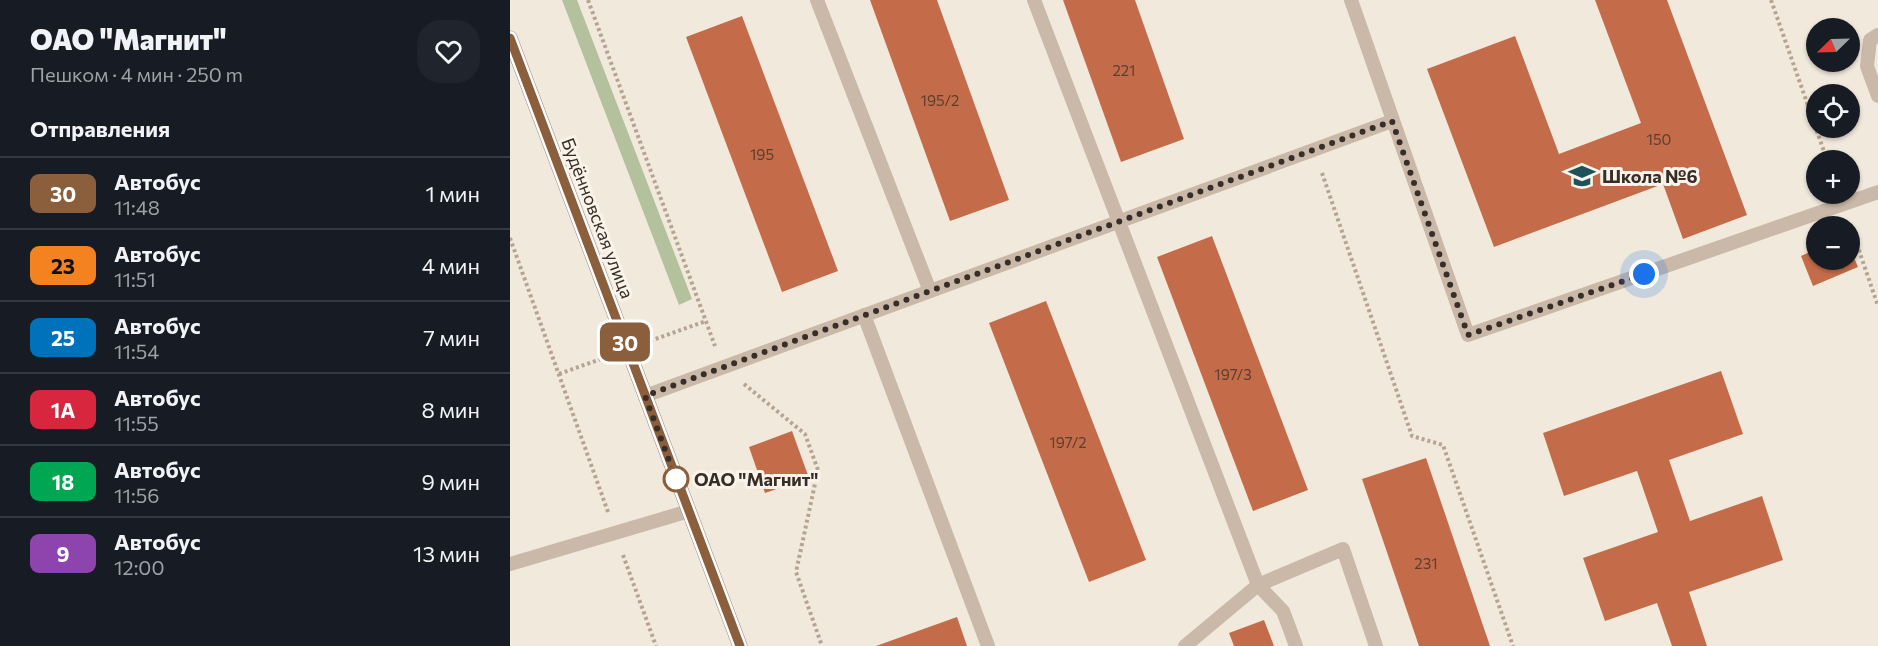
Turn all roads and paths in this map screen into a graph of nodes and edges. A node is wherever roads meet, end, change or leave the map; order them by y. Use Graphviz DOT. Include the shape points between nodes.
graph roads {
  1 [pos="588,0"];
  2 [pos="817,0"];
  3 [pos="1034,0"];
  4 [pos="1351,0"];
  5 [pos="1771,0"];
  6 [pos="1878,35"];
  7 [pos="510,38"];
  8 [pos="1878,96"];
  9 [pos="1392,121"];
  10 [pos="1314,150"];
  11 [pos="1824,150"];
  12 [pos="1878,192"];
  13 [pos="1843,205"];
  14 [pos="1118,222"];
  15 [pos="510,238"];
  16 [pos="930,291"];
  17 [pos="1878,306"];
  18 [pos="864,315"];
  19 [pos="723,367"];
  20 [pos="645,396"];
  21 [pos="689,511"];
  22 [pos="610,519"];
  23 [pos="622,553"];
  24 [pos="510,564"];
  25 [pos="1258,585"];
  26 [pos="656,646"];
  27 [pos="740,646"];
  28 [pos="822,646"];
  29 [pos="988,646"];
  30 [pos="1185,646"];
  31 [pos="1296,646"];
  32 [pos="1376,646"];
  33 [pos="1512,646"];
  1 -- 19 [label="path"];
  2 -- 16 [label="lane"];
  3 -- 14 [label="lane"];
  4 -- 9 [label="lane"];
  5 -- 11 [label="path"];
  6 -- 8 [label="lane" via="1870,40 1867,66"];
  7 -- 20 [label="main road, Будённовская улица"];
  9 -- 10 [label="lane"];
  9 -- 13 [label="lane" via="1468,335"];
  10 -- 14 [label="lane"];
  10 -- 33 [label="path" via="1412,436 1443,445"];
  12 -- 13 [label="lane"];
  13 -- 17 [label="path"];
  14 -- 16 [label="lane"];
  14 -- 25 [label="lane"];
  15 -- 22 [label="path"];
  16 -- 18 [label="lane"];
  18 -- 19 [label="lane"];
  18 -- 29 [label="lane"];
  19 -- 20 [label="lane"];
  19 -- 28 [label="path" via="806,434 818,470 796,572"];
  20 -- 21 [label="main road, Будённовская улица"];
  21 -- 24 [label="lane"];
  21 -- 27 [label="main road, Будённовская улица"];
  23 -- 26 [label="path"];
  25 -- 30 [label="lane"];
  25 -- 31 [label="lane" via="1283,611"];
  25 -- 32 [label="lane" via="1343,549"];
}
